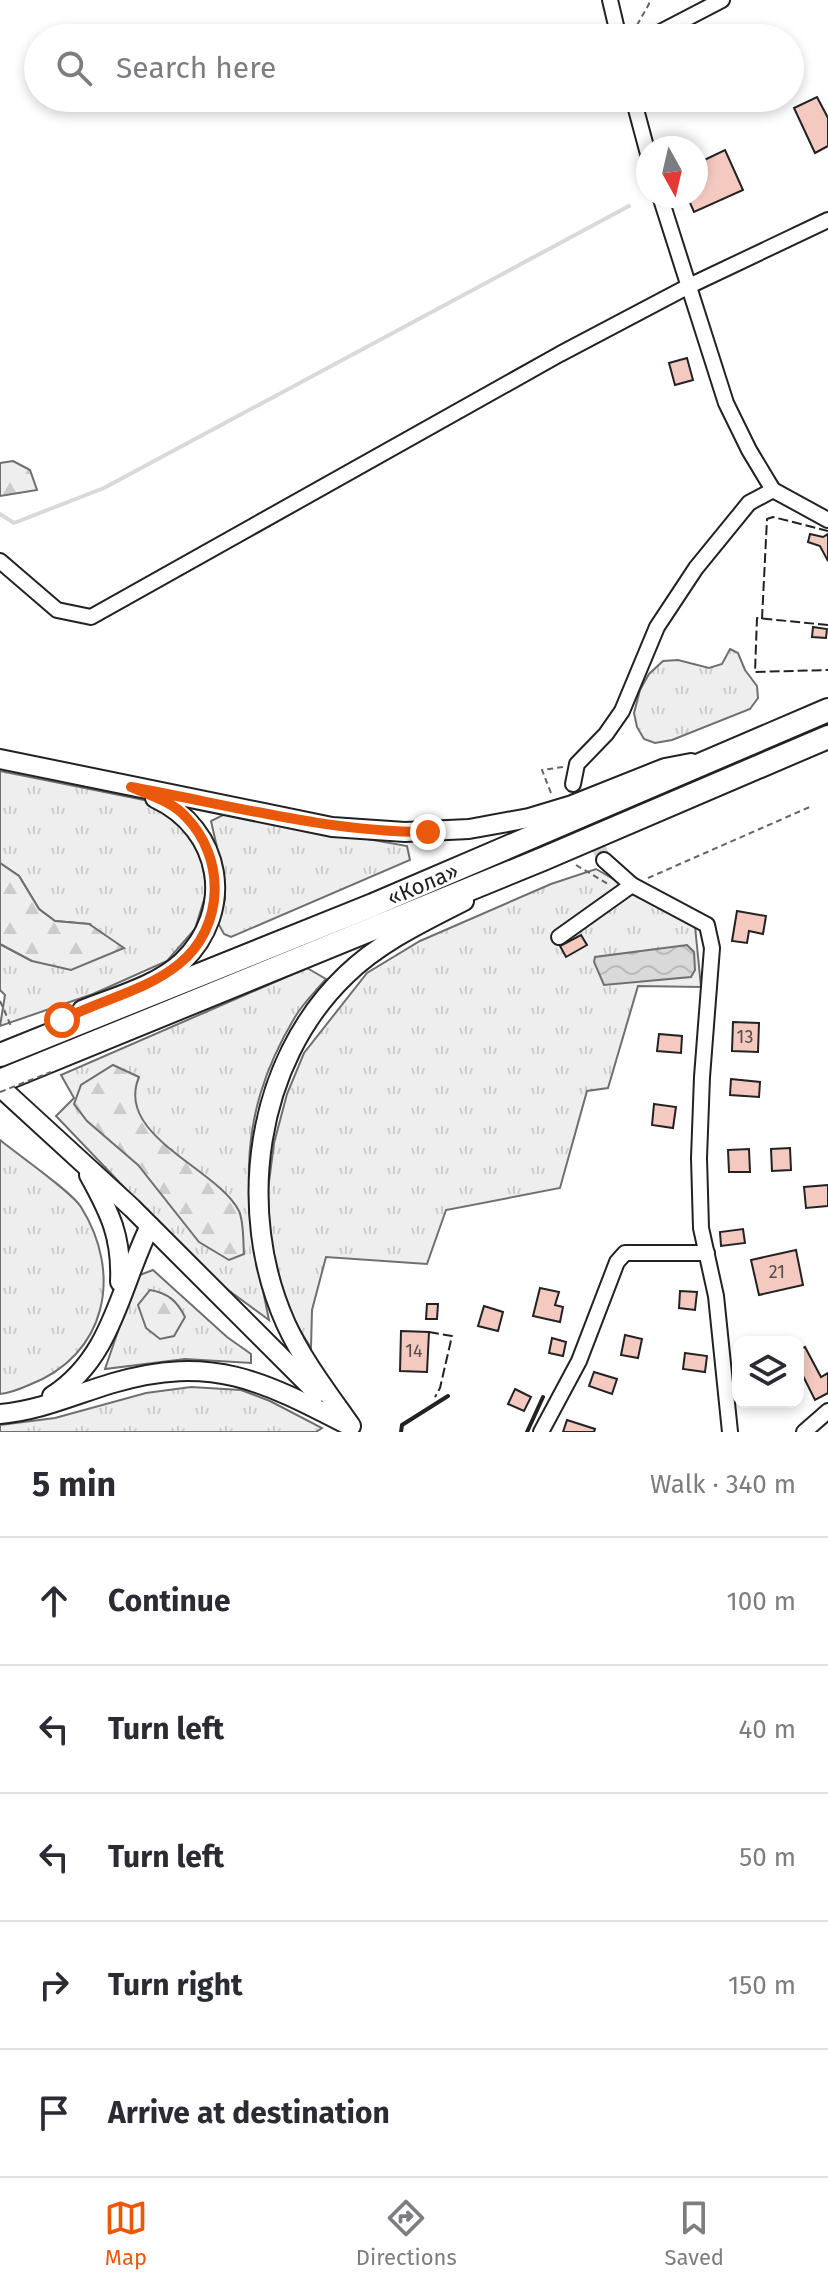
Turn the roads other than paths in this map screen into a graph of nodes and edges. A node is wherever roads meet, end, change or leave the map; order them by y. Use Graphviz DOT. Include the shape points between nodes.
graph roads {
  1 [pos="610,0"];
  2 [pos="722,0"];
  3 [pos="616,24"];
  4 [pos="676,24"];
  5 [pos="637,112"];
  6 [pos="643,136"];
  7 [pos="664,208"];
  8 [pos="828,220"];
  9 [pos="687,287"];
  10 [pos="773,490"];
  11 [pos="828,520"];
  12 [pos="0,561"];
  13 [pos="828,710"];
  14 [pos="828,737"];
  15 [pos="721,757"];
  16 [pos="0,759"];
  17 [pos="573,784"];
  18 [pos="131,787"];
  19 [pos="543,859"];
  20 [pos="604,860"];
  21 [pos="627,889"];
  22 [pos="559,937"];
  23 [pos="6,1053"];
  24 [pos="0,1087"];
  25 [pos="81,1162"];
  26 [pos="150,1226"];
  27 [pos="707,1253"];
  28 [pos="118,1305"];
  29 [pos="828,1411"];
  30 [pos="0,1413"];
  31 [pos="354,1429"];
  32 [pos="541,1432"];
  33 [pos="730,1432"];
  34 [pos="804,1432"];
  1 -- 3 [label="street"];
  2 -- 4 [label="street"];
  5 -- 6 [label="street"];
  7 -- 9 [label="street"];
  8 -- 9 [label="street"];
  9 -- 10 [label="street" via="726,403"];
  9 -- 12 [label="street" via="91,617 57,610"];
  10 -- 11 [label="street"];
  10 -- 17 [label="street" via="749,503 696,568 657,627 622,711 577,764"];
  13 -- 15 [label="highway, «Кола»"];
  14 -- 19 [label="highway, «Кола»"];
  15 -- 18 [label="main road" via="665,768 529,818 428,832 332,827"];
  15 -- 23 [label="highway, «Кола»"];
  16 -- 18 [label="main road"];
  18 -- 23 [label="main road" via="178,810 203,838 215,887 206,929 182,962 160,978 71,1015"];
  19 -- 24 [label="highway, «Кола»"];
  19 -- 31 [label="main road" via="404,933 358,965 312,1016 273,1095 259,1183 266,1264 298,1348"];
  20 -- 21 [label="street"];
  21 -- 22 [label="street"];
  21 -- 27 [label="street" via="707,925 712,948 699,1158"];
  24 -- 25 [label="main road"];
  25 -- 26 [label="main road"];
  25 -- 28 [label="main road" via="116,1229"];
  26 -- 28 [label="main road"];
  26 -- 31 [label="main road"];
  27 -- 32 [label="street" via="625,1253 579,1361"];
  27 -- 33 [label="street"];
  28 -- 30 [label="main road" via="99,1349 68,1385 43,1401"];
  29 -- 34 [label="street"];
  30 -- 31 [label="main road" via="32,1409 136,1378 207,1370 270,1386"];
}
